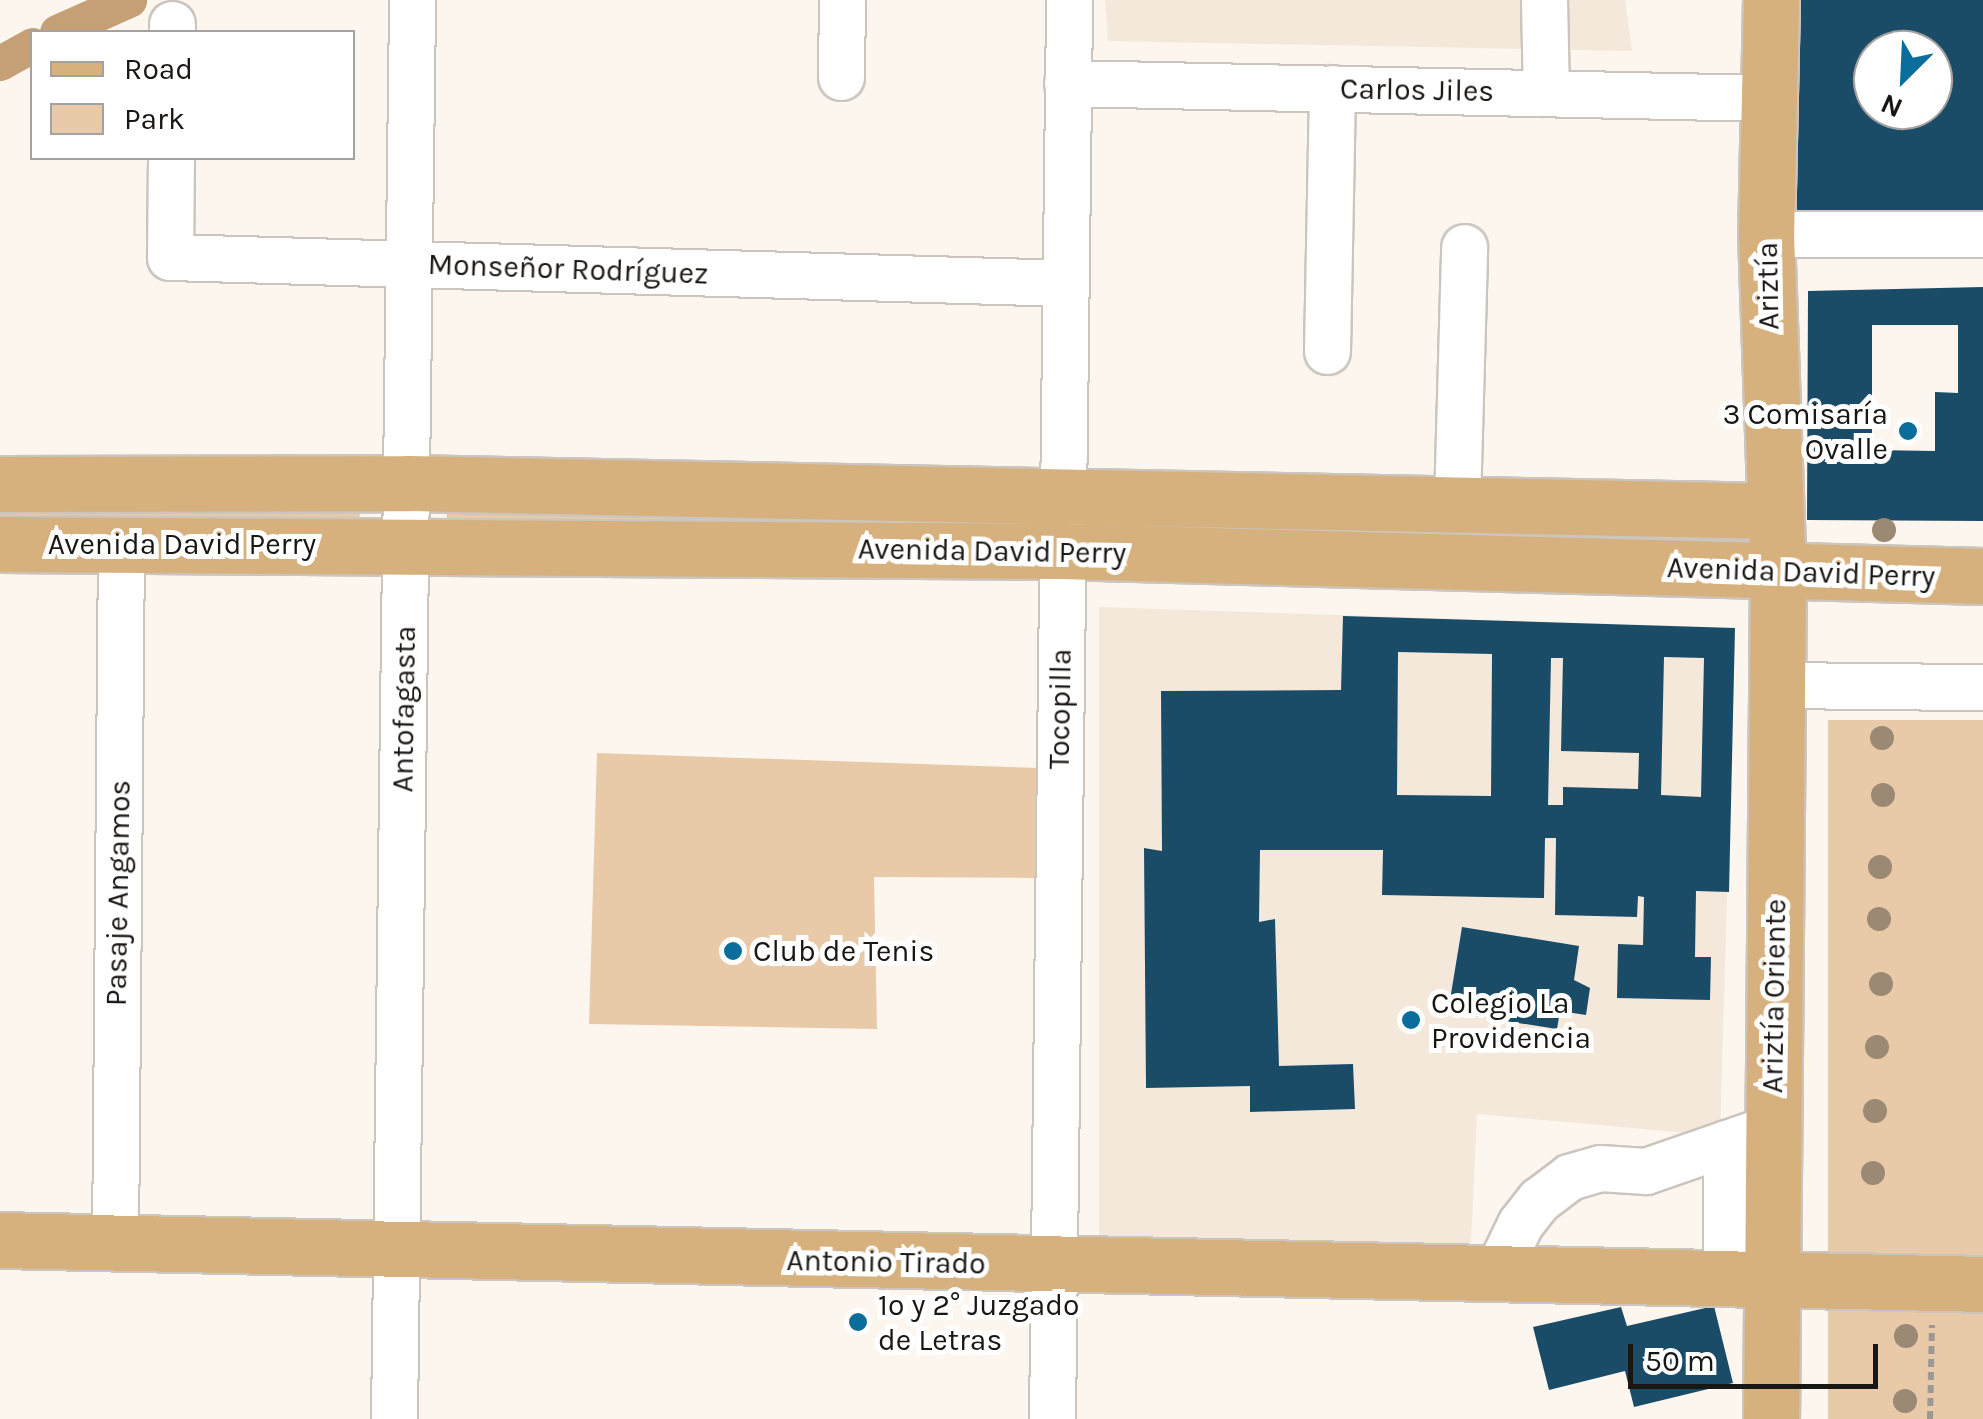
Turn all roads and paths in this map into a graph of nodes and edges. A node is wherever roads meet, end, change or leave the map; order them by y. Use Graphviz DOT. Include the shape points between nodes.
graph roads {
  1 [pos="412,0"];
  2 [pos="842,0"];
  3 [pos="1069,0"];
  4 [pos="1544,0"];
  5 [pos="1771,0"];
  6 [pos="840,77"];
  7 [pos="1068,83"];
  8 [pos="1332,88"];
  9 [pos="1546,93"];
  10 [pos="1766,98"];
  11 [pos="171,160"];
  12 [pos="1766,234"];
  13 [pos="1983,234"];
  14 [pos="1464,247"];
  15 [pos="406,264"];
  16 [pos="1065,283"];
  17 [pos="1327,351"];
  18 [pos="408,483"];
  19 [pos="0,484"];
  20 [pos="1062,496"];
  21 [pos="1457,504"];
  22 [pos="1773,510"];
  23 [pos="121,543"];
  24 [pos="0,544"];
  25 [pos="406,544"];
  26 [pos="1061,551"];
  27 [pos="1778,572"];
  28 [pos="1983,576"];
  29 [pos="1777,685"];
  30 [pos="1983,687"];
  31 [pos="1749,1135"];
  32 [pos="0,1240"];
  33 [pos="115,1244"];
  34 [pos="398,1250"];
  35 [pos="1054,1266"];
  36 [pos="1495,1276"];
  37 [pos="1761,1282"];
  38 [pos="1958,1284"];
  39 [pos="394,1419"];
  40 [pos="1052,1419"];
  41 [pos="1771,1419"];
  42 [pos="1930,1419"];
  1 -- 15 [label="street, Antofagasta"];
  2 -- 6 [label="street"];
  3 -- 7 [label="street, Tocopilla"];
  4 -- 9 [label="street"];
  5 -- 10 [label="main road, Ariztía"];
  7 -- 8 [label="street, Carlos Jiles"];
  7 -- 16 [label="street, Tocopilla"];
  8 -- 9 [label="street, Carlos Jiles"];
  8 -- 17 [label="street"];
  9 -- 10 [label="street, Carlos Jiles"];
  10 -- 12 [label="main road, Ariztía"];
  11 -- 15 [label="street, Monseñor Rodríguez" via="170,257"];
  12 -- 13 [label="street"];
  12 -- 22 [label="main road, Ariztía"];
  14 -- 21 [label="street"];
  15 -- 16 [label="street, Monseñor Rodríguez"];
  15 -- 18 [label="street, Antofagasta"];
  16 -- 20 [label="street, Tocopilla"];
  18 -- 19 [label="main road, Avenida David Perry"];
  18 -- 20 [label="main road, Avenida David Perry"];
  18 -- 25 [label="street, Antofagasta"];
  20 -- 21 [label="main road, Avenida David Perry"];
  20 -- 26 [label="street, Tocopilla"];
  21 -- 22 [label="main road, Avenida David Perry"];
  22 -- 27 [label="main road, Ariztía"];
  23 -- 24 [label="main road, Avenida David Perry"];
  23 -- 25 [label="main road, Avenida David Perry"];
  23 -- 33 [label="street, Pasaje Angamos"];
  25 -- 26 [label="main road, Avenida David Perry"];
  25 -- 34 [label="street, Antofagasta"];
  26 -- 27 [label="main road, Avenida David Perry"];
  26 -- 35 [label="street, Tocopilla"];
  27 -- 28 [label="main road, Avenida David Perry"];
  27 -- 29 [label="main road, Ariztía Oriente"];
  29 -- 30 [label="street"];
  29 -- 31 [label="main road, Ariztía Oriente"];
  31 -- 36 [label="street" via="1646,1171 1600,1168 1569,1177 1520,1224"];
  31 -- 37 [label="main road, Ariztía Oriente"];
  32 -- 33 [label="main road, Antonio Tirado"];
  33 -- 34 [label="main road, Antonio Tirado"];
  34 -- 35 [label="main road, Antonio Tirado"];
  34 -- 39 [label="street, Antofagasta"];
  35 -- 36 [label="main road, Antonio Tirado"];
  35 -- 40 [label="street, Tocopilla"];
  36 -- 37 [label="main road, Antonio Tirado"];
  37 -- 38 [label="main road, Antonio Tirado"];
  37 -- 41 [label="main road, Ariztía Oriente"];
  38 -- 42 [label="path"];
}
